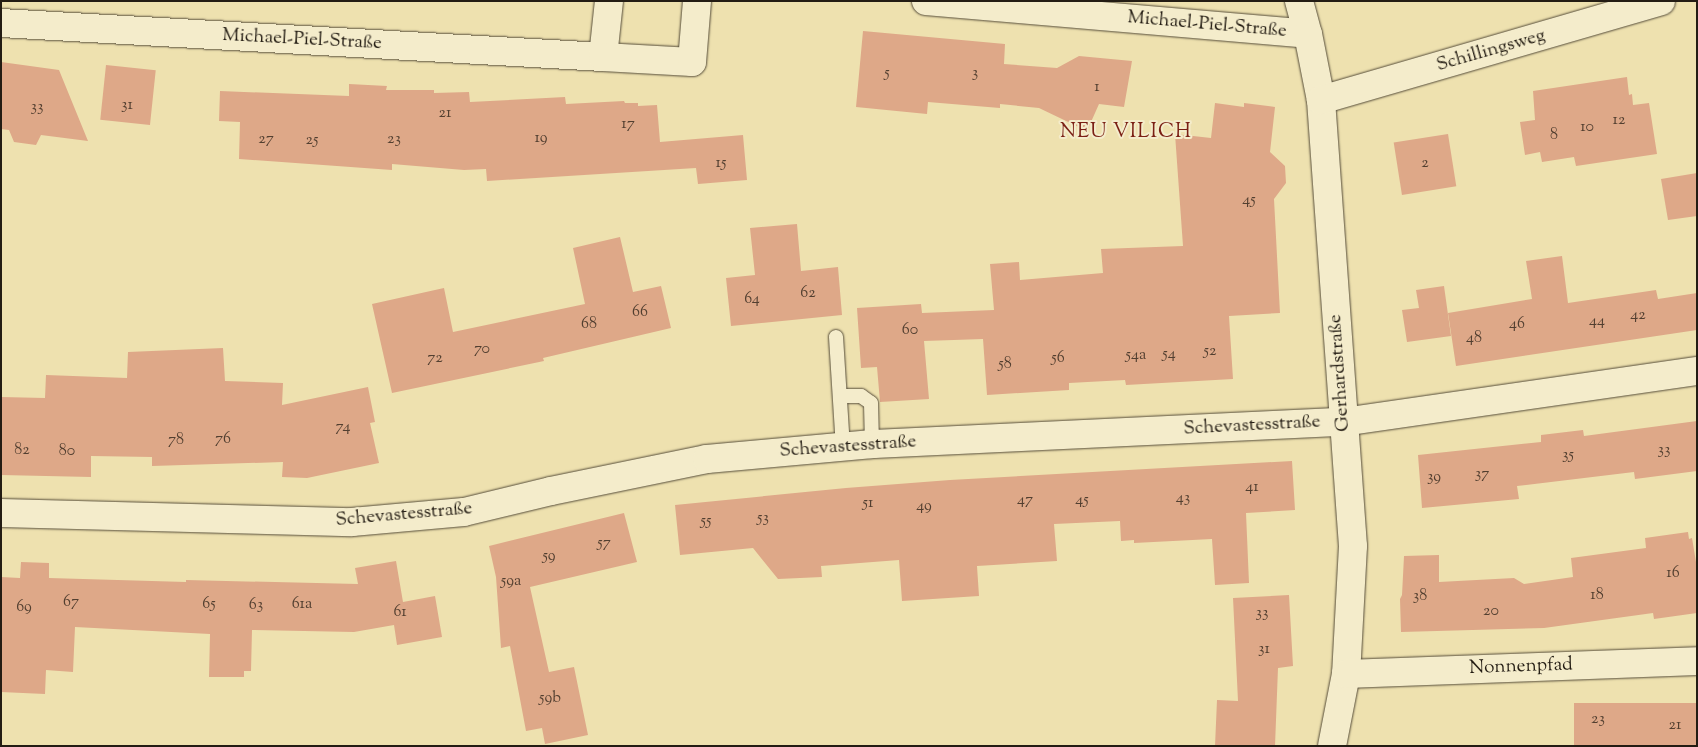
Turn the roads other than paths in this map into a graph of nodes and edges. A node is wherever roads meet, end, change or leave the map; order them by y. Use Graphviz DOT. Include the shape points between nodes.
graph roads {
  1 [pos="609,1"];
  2 [pos="697,1"];
  3 [pos="926,1"];
  4 [pos="1299,1"];
  5 [pos="1661,1"];
  6 [pos="1,23"];
  7 [pos="1308,34"];
  8 [pos="603,57"];
  9 [pos="1321,100"];
  10 [pos="836,337"];
  11 [pos="1697,371"];
  12 [pos="840,396"];
  13 [pos="1343,422"];
  14 [pos="872,444"];
  15 [pos="843,447"];
  16 [pos="1,513"];
  17 [pos="1697,660"];
  18 [pos="1346,674"];
  19 [pos="1332,746"];
  1 -- 8 [label="street"];
  2 -- 8 [label="street, Michael-Piel-Straße" via="692,62"];
  3 -- 7 [label="street, Michael-Piel-Straße"];
  4 -- 7 [label="street, Gerhardstraße"];
  5 -- 9 [label="street, Schillingsweg"];
  6 -- 8 [label="street, Michael-Piel-Straße"];
  7 -- 9 [label="street, Gerhardstraße"];
  9 -- 13 [label="street, Gerhardstraße"];
  10 -- 12 [label="lane"];
  11 -- 13 [label="street, Schevastesstraße"];
  12 -- 14 [label="lane" via="861,396 871,403"];
  12 -- 15 [label="lane"];
  13 -- 14 [label="street, Schevastesstraße"];
  13 -- 18 [label="street, Gerhardstraße" via="1353,546"];
  14 -- 15 [label="street, Schevastesstraße"];
  15 -- 16 [label="street, Schevastesstraße" via="707,458 464,512 352,522"];
  17 -- 18 [label="street, Nonnenpfad"];
  18 -- 19 [label="street, Gerhardstraße"];
}
